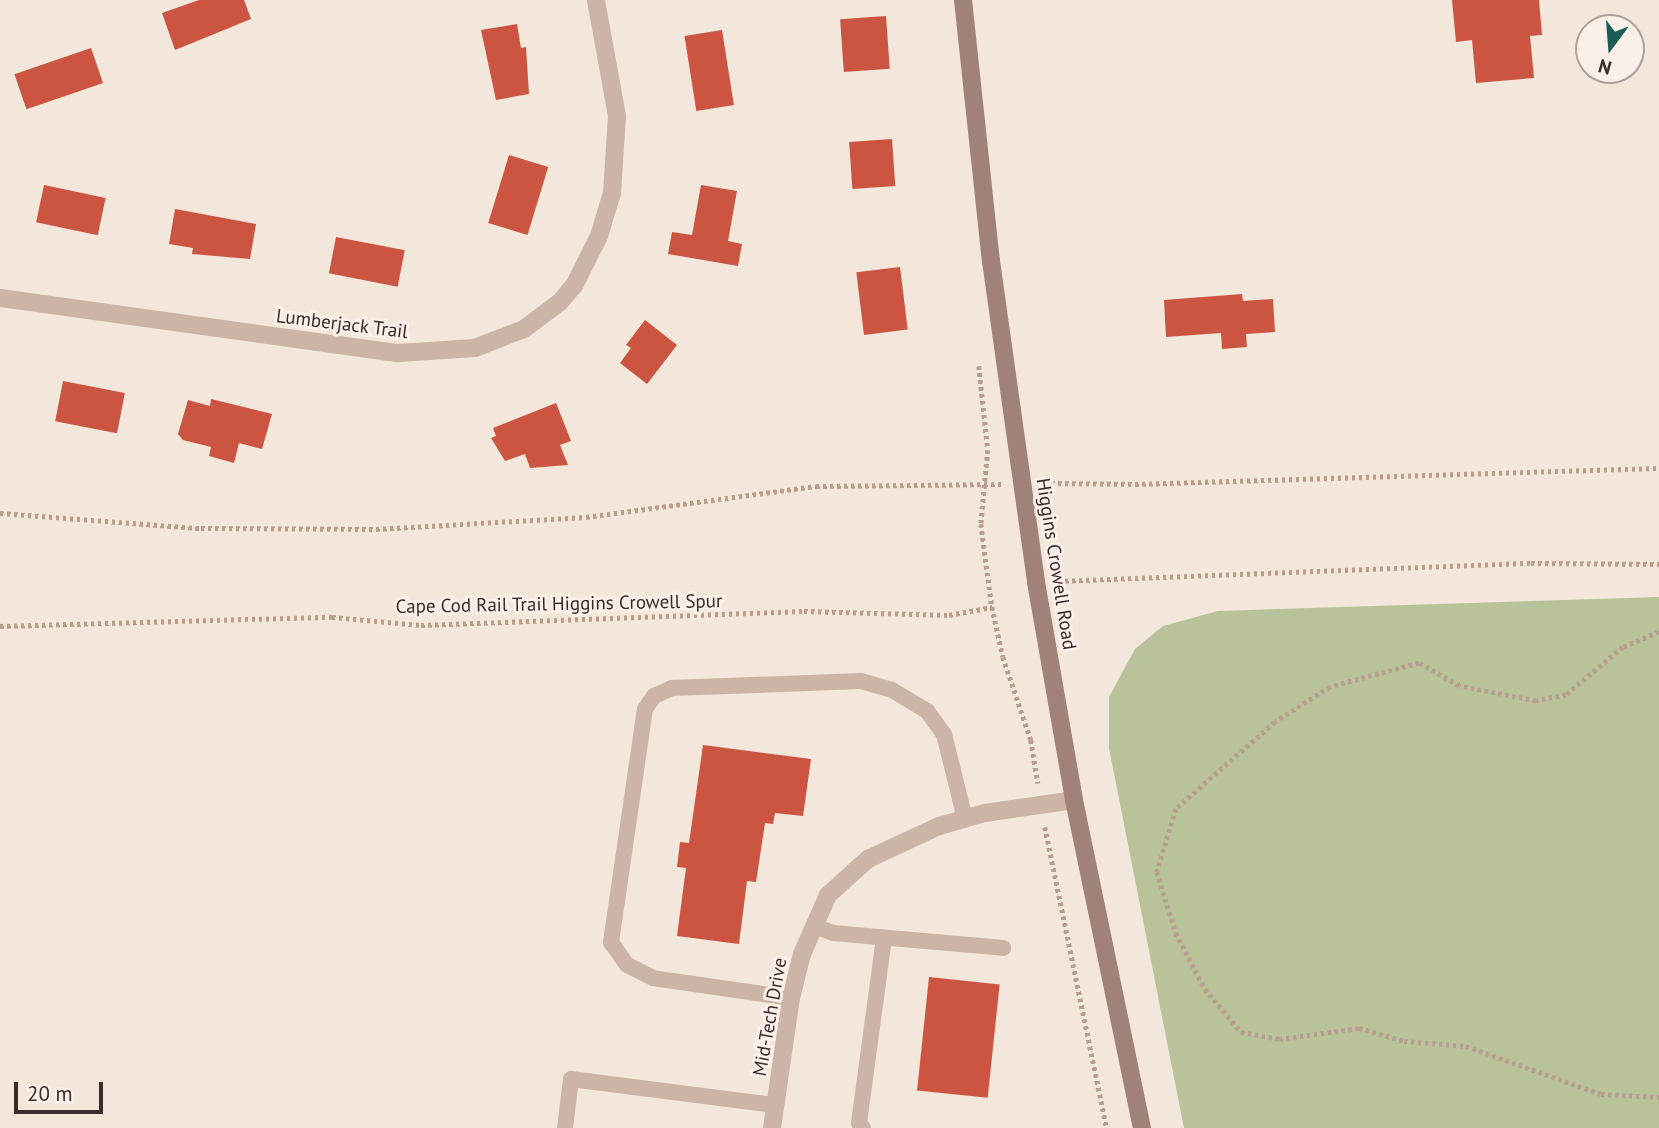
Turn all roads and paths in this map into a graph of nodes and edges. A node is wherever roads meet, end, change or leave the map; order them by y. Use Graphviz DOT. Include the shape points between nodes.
graph roads {
  1 [pos="596,0"];
  2 [pos="963,0"];
  3 [pos="0,298"];
  4 [pos="978,355"];
  5 [pos="1659,468"];
  6 [pos="1022,482"];
  7 [pos="981,486"];
  8 [pos="0,513"];
  9 [pos="1659,564"];
  10 [pos="1036,582"];
  11 [pos="992,607"];
  12 [pos="0,626"];
  13 [pos="1659,632"];
  14 [pos="1031,740"];
  15 [pos="1074,800"];
  16 [pos="965,819"];
  17 [pos="1053,876"];
  18 [pos="814,926"];
  19 [pos="884,938"];
  20 [pos="1003,948"];
  21 [pos="790,998"];
  22 [pos="1659,1097"];
  23 [pos="775,1105"];
  24 [pos="565,1128"];
  25 [pos="772,1128"];
  26 [pos="863,1128"];
  27 [pos="1107,1128"];
  28 [pos="1142,1128"];
  1 -- 3 [label="street, Lumberjack Trail" via="617,116 612,192 599,236 575,285 524,329 462,350 398,353"];
  2 -- 6 [label="main road, Higgins Crowell Road" via="989,249"];
  4 -- 7 [label="path" via="988,450"];
  5 -- 6 [label="path" via="1135,484"];
  6 -- 7 [label="path"];
  6 -- 10 [label="main road, Higgins Crowell Road"];
  7 -- 8 [label="path" via="816,486 586,517 376,529 201,528"];
  7 -- 11 [label="path"];
  9 -- 10 [label="path" via="1531,563"];
  10 -- 15 [label="main road, Higgins Crowell Road"];
  11 -- 12 [label="path, Cape Cod Rail Trail Higgins Crowell Spur" via="949,615 804,611 421,625 332,617"];
  11 -- 14 [label="path" via="1003,657"];
  13 -- 22 [label="path" via="1623,647 1566,695 1536,701 1459,687 1419,663 1330,687 1275,722 1176,809 1157,872 1176,933 1205,989 1241,1032 1279,1039 1359,1028 1404,1041 1466,1046 1601,1094"];
  15 -- 16 [label="street, Mid-Tech Drive"];
  15 -- 28 [label="main road, Higgins Crowell Road"];
  16 -- 18 [label="street, Mid-Tech Drive" via="907,838 868,859 828,895"];
  16 -- 21 [label="lane" via="944,734 927,711 892,690 861,681 672,688 654,696 645,709 611,942 627,965 653,978"];
  17 -- 27 [label="path"];
  18 -- 19 [label="lane" via="832,933"];
  18 -- 21 [label="street, Mid-Tech Drive"];
  19 -- 20 [label="lane"];
  19 -- 26 [label="lane" via="859,1123"];
  21 -- 23 [label="street, Mid-Tech Drive"];
  23 -- 24 [label="lane" via="571,1079"];
  23 -- 25 [label="street, Mid-Tech Drive"];
}
